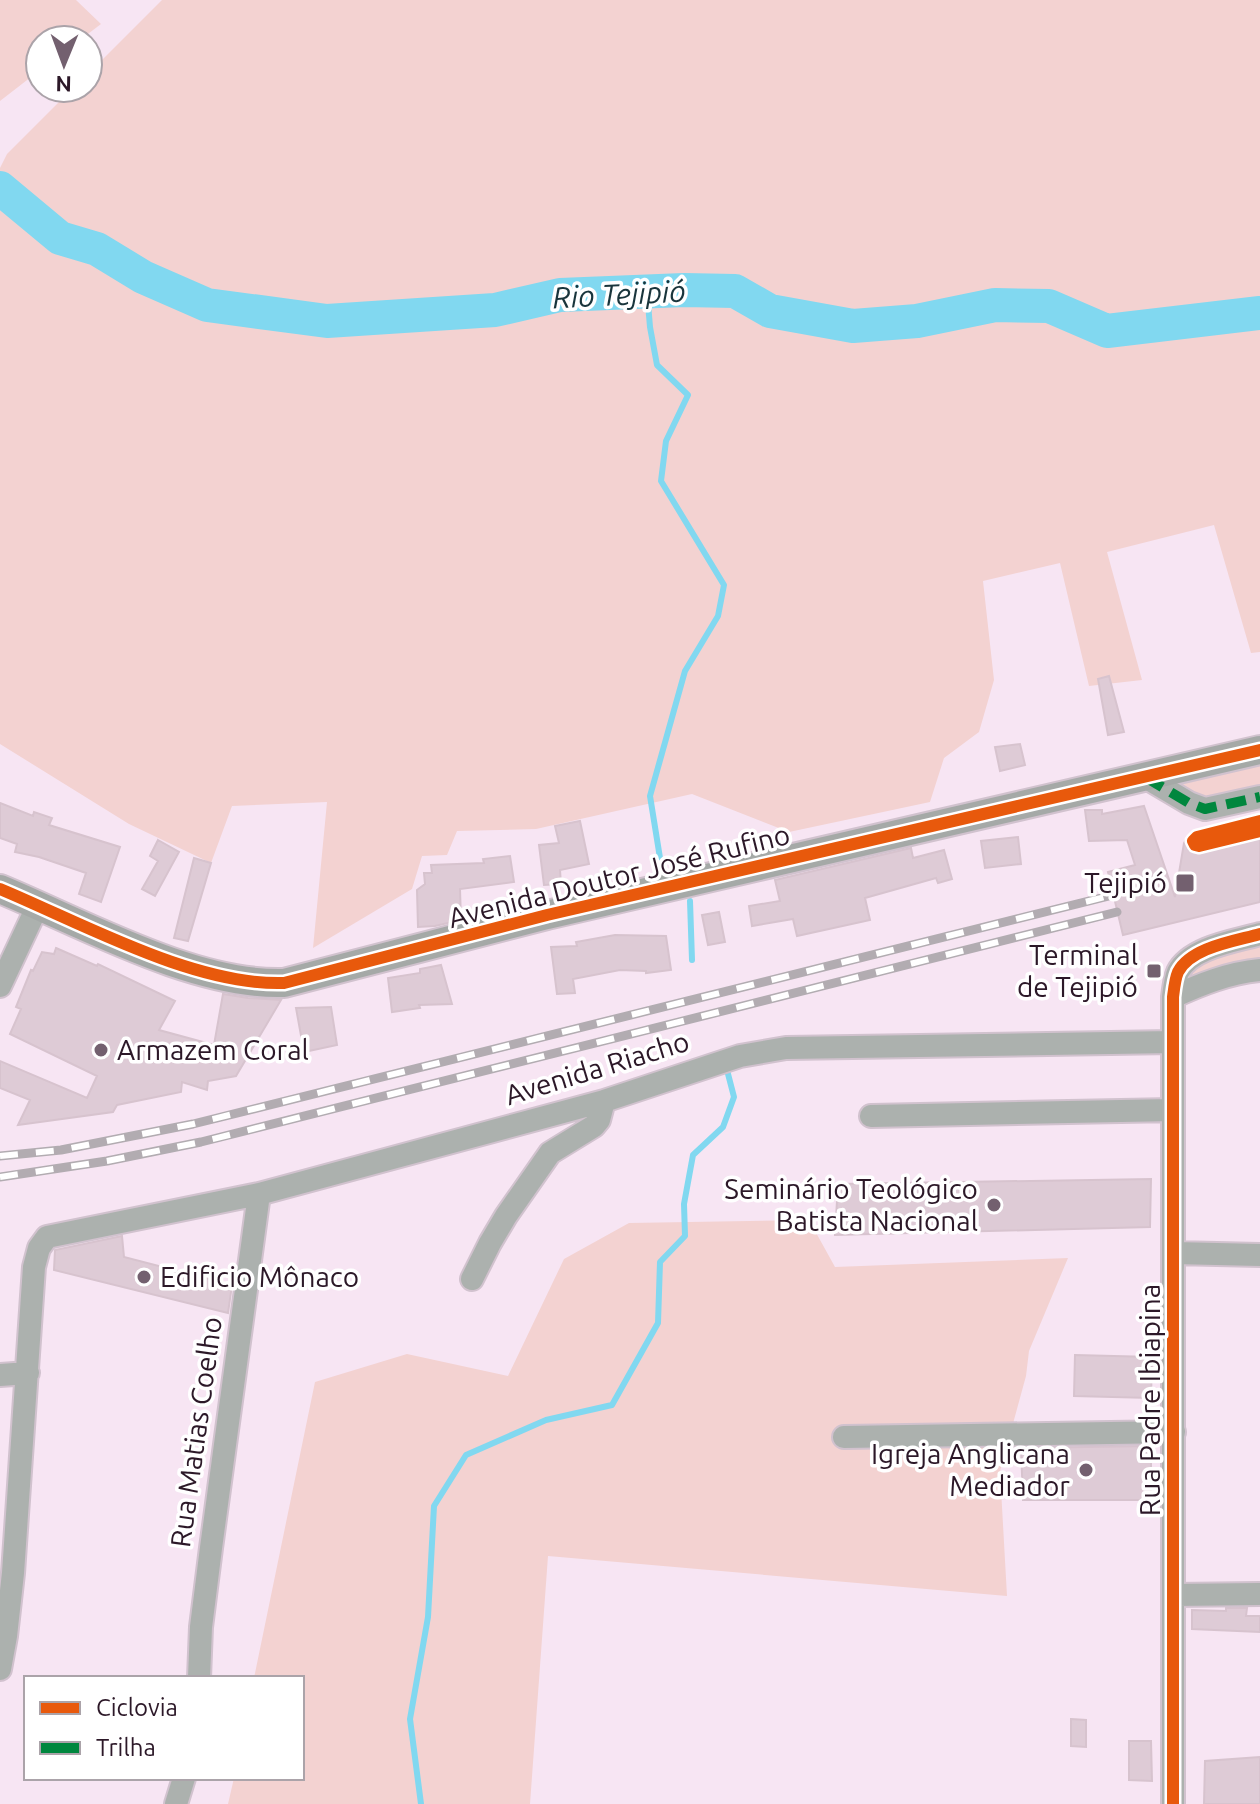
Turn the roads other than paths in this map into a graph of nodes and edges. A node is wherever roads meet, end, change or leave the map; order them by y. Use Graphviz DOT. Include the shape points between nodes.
graph roads {
  1 [pos="1260,750"];
  2 [pos="1145,777"];
  3 [pos="1260,797"];
  4 [pos="0,889"];
  5 [pos="38,905"];
  6 [pos="1260,934"];
  7 [pos="1260,970"];
  8 [pos="0,986"];
  9 [pos="1173,997"];
  10 [pos="1173,1042"];
  11 [pos="604,1101"];
  12 [pos="1173,1110"];
  13 [pos="871,1116"];
  14 [pos="259,1194"];
  15 [pos="1174,1253"];
  16 [pos="1260,1255"];
  17 [pos="472,1279"];
  18 [pos="28,1373"];
  19 [pos="0,1375"];
  20 [pos="1174,1432"];
  21 [pos="844,1437"];
  22 [pos="22,1461"];
  23 [pos="0,1477"];
  24 [pos="1260,1594"];
  25 [pos="1173,1595"];
  26 [pos="0,1669"];
  27 [pos="199,1676"];
  28 [pos="183,1780"];
  29 [pos="176,1804"];
  30 [pos="1173,1804"];
  1 -- 2 [label="main road, Avenida Doutor José Rufino"];
  2 -- 3 [label="street" via="1205,809"];
  2 -- 5 [label="main road, Avenida Doutor José Rufino" via="547,915 284,983 248,982 194,969"];
  4 -- 5 [label="main road, Avenida Doutor José Rufino"];
  5 -- 8 [label="street"];
  6 -- 9 [label="street" via="1205,950 1184,963"];
  7 -- 9 [label="street" via="1199,984"];
  9 -- 10 [label="street, Rua Padre Ibiapina"];
  10 -- 11 [label="street, Avenida Riacho" via="786,1048 740,1056"];
  10 -- 12 [label="street, Rua Padre Ibiapina"];
  11 -- 14 [label="street, Avenida Riacho"];
  11 -- 17 [label="street" via="594,1126 550,1153 539,1167"];
  12 -- 13 [label="street"];
  12 -- 15 [label="street, Rua Padre Ibiapina"];
  14 -- 18 [label="street, Avenida Riacho" via="49,1236 41,1243 34,1267"];
  14 -- 27 [label="street, Rua Matias Coelho" via="201,1627"];
  15 -- 16 [label="street"];
  15 -- 20 [label="street, Rua Padre Ibiapina"];
  18 -- 19 [label="street"];
  18 -- 22 [label="street"];
  20 -- 21 [label="street"];
  20 -- 25 [label="street, Rua Padre Ibiapina"];
  22 -- 23 [label="street"];
  22 -- 26 [label="street"];
  24 -- 25 [label="street"];
  25 -- 30 [label="street, Rua Padre Ibiapina"];
  28 -- 29 [label="street"];
}
